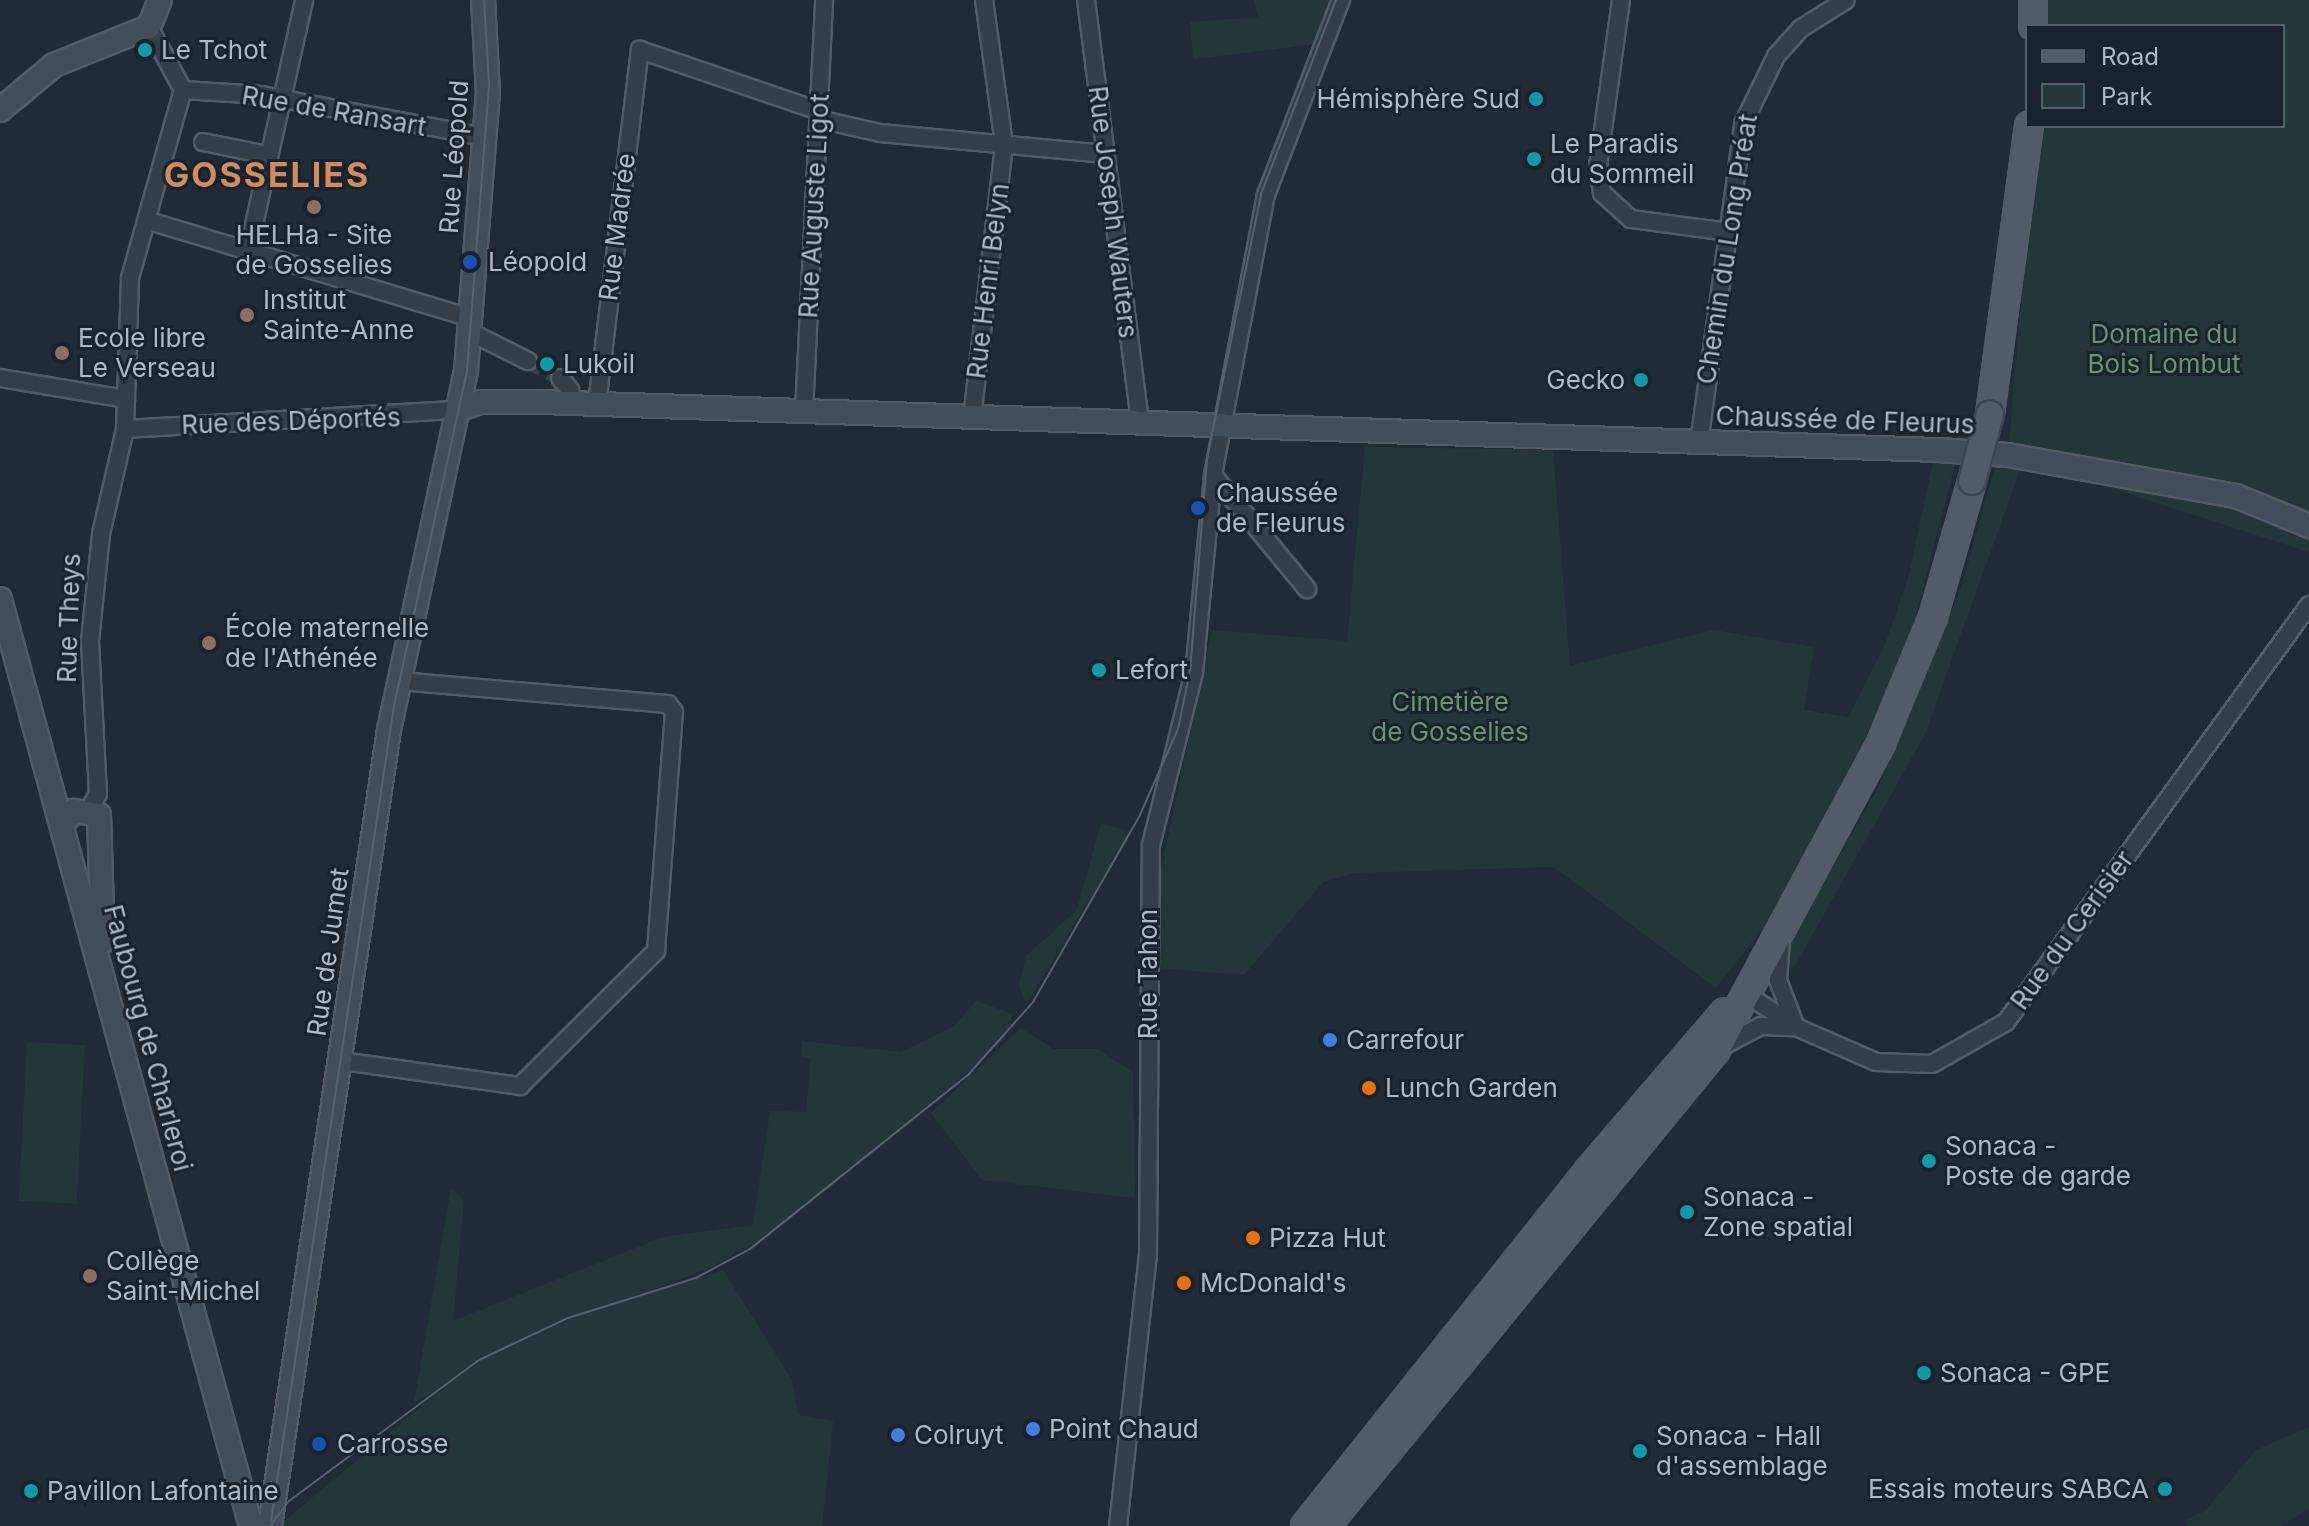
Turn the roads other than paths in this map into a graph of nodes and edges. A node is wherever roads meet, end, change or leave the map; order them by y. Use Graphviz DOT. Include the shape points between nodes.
graph roads {
  1 [pos="160,0"];
  2 [pos="304,0"];
  3 [pos="483,0"];
  4 [pos="824,0"];
  5 [pos="984,0"];
  6 [pos="1086,0"];
  7 [pos="1341,0"];
  8 [pos="1621,0"];
  9 [pos="1846,0"];
  10 [pos="149,27"];
  11 [pos="640,50"];
  12 [pos="183,90"];
  13 [pos="283,99"];
  14 [pos="0,110"];
  15 [pos="818,115"];
  16 [pos="2029,128"];
  17 [pos="484,137"];
  18 [pos="203,142"];
  19 [pos="1004,144"];
  20 [pos="1106,154"];
  21 [pos="267,155"];
  22 [pos="149,221"];
  23 [pos="1728,232"];
  24 [pos="249,247"];
  25 [pos="470,325"];
  26 [pos="528,361"];
  27 [pos="0,378"];
  28 [pos="560,378"];
  29 [pos="126,399"];
  30 [pos="569,403"];
  31 [pos="600,404"];
  32 [pos="457,410"];
  33 [pos="804,412"];
  34 [pos="972,418"];
  35 [pos="1140,424"];
  36 [pos="1222,427"];
  37 [pos="125,429"];
  38 [pos="1699,443"];
  39 [pos="1213,475"];
  40 [pos="2309,526"];
  41 [pos="1307,589"];
  42 [pos="0,599"];
  43 [pos="2309,605"];
  44 [pos="398,681"];
  45 [pos="72,812"];
  46 [pos="100,857"];
  47 [pos="73,858"];
  48 [pos="1781,933"];
  49 [pos="1746,994"];
  50 [pos="1796,1027"];
  51 [pos="1716,1050"];
  52 [pos="342,1061"];
  53 [pos="217,1380"];
  54 [pos="263,1504"];
  55 [pos="251,1526"];
  56 [pos="261,1526"];
  57 [pos="1118,1526"];
  58 [pos="1305,1526"];
  59 [pos="1326,1526"];
  1 -- 10 [label="main road"];
  2 -- 13 [label="street"];
  3 -- 17 [label="main road, Rue Léopold" via="489,70"];
  4 -- 15 [label="street, Rue Auguste Ligot"];
  5 -- 19 [label="street, Rue Henri Belyn"];
  6 -- 20 [label="street, Rue Joseph Wauters"];
  7 -- 36 [label="street, Rue Tahon" via="1266,195"];
  8 -- 23 [label="street" via="1598,165 1602,193 1631,219"];
  9 -- 23 [label="street, Chemin du Long Préat" via="1800,29 1756,89 1743,124"];
  10 -- 12 [label="street"];
  10 -- 14 [label="main road" via="35,77"];
  11 -- 15 [label="street, Rue Henri Belyn"];
  11 -- 31 [label="street, Rue Madrée"];
  12 -- 13 [label="street, Rue de Ransart"];
  12 -- 22 [label="street, Rue Theys"];
  13 -- 17 [label="street, Rue de Ransart"];
  13 -- 21 [label="street"];
  15 -- 19 [label="street, Rue Henri Belyn" via="880,133"];
  15 -- 33 [label="street, Rue Auguste Ligot"];
  16 -- 48 [label="main road, bridge" via="1990,414 1933,617 1881,743"];
  17 -- 25 [label="main road, Rue Léopold"];
  18 -- 21 [label="street"];
  19 -- 20 [label="street, Rue Henri Belyn"];
  19 -- 34 [label="street, Rue Henri Belyn"];
  20 -- 35 [label="street, Rue Joseph Wauters"];
  21 -- 24 [label="street"];
  22 -- 24 [label="street"];
  22 -- 29 [label="street, Rue Theys" via="130,278"];
  23 -- 38 [label="street, Chemin du Long Préat"];
  24 -- 25 [label="street"];
  25 -- 26 [label="street"];
  25 -- 32 [label="main road, Rue Léopold"];
  27 -- 29 [label="street"];
  28 -- 30 [label="street" via="570,390"];
  29 -- 37 [label="street, Rue Theys"];
  30 -- 31 [label="main road, Chaussée de Fleurus"];
  30 -- 32 [label="main road, Chaussée de Fleurus" via="480,402"];
  31 -- 33 [label="main road, Chaussée de Fleurus"];
  32 -- 37 [label="street, Rue des Déportés"];
  32 -- 44 [label="main road, Rue de Jumet"];
  33 -- 34 [label="main road, Chaussée de Fleurus"];
  34 -- 35 [label="main road, Chaussée de Fleurus"];
  35 -- 36 [label="main road, Chaussée de Fleurus"];
  36 -- 38 [label="main road, Chaussée de Fleurus"];
  36 -- 39 [label="street, Rue Tahon"];
  37 -- 45 [label="street, Rue Theys" via="101,534 90,641 98,794"];
  38 -- 40 [label="main road, Chaussée de Fleurus" via="2008,455 2236,496"];
  39 -- 41 [label="street"];
  39 -- 57 [label="street, Rue Tahon" via="1194,673 1148,873 1148,1256"];
  42 -- 45 [label="main road, Faubourg de Charleroi"];
  43 -- 50 [label="street, Rue du Cerisier" via="2006,1022 1932,1064 1876,1062"];
  44 -- 52 [label="main road, Rue de Jumet"];
  44 -- 52 [label="street" via="668,704 674,712 656,951 520,1086"];
  45 -- 46 [label="main road, Rue Theys" via="99,815"];
  45 -- 47 [label="main road, Faubourg de Charleroi"];
  46 -- 47 [label="main road" via="82,864"];
  46 -- 53 [label="main road, Rue Theys" via="103,944"];
  47 -- 53 [label="main road, Faubourg de Charleroi"];
  48 -- 49 [label="main road"];
  48 -- 50 [label="street" via="1778,980"];
  49 -- 50 [label="street, Rue du Cerisier"];
  49 -- 51 [label="main road"];
  49 -- 58 [label="main road" via="1589,1170"];
  50 -- 51 [label="street" via="1761,1026"];
  51 -- 59 [label="main road"];
  52 -- 54 [label="main road, Rue de Jumet"];
  53 -- 54 [label="main road, Faubourg de Charleroi"];
  54 -- 55 [label="main road"];
  54 -- 56 [label="main road"];
}
